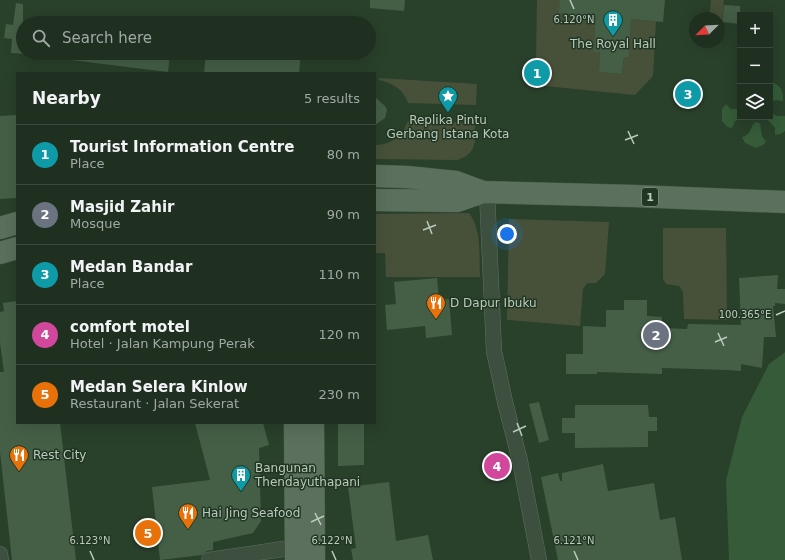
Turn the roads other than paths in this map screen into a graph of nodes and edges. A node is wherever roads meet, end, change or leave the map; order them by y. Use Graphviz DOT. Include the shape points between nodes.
graph roads {
  1 [pos="376,176"];
  2 [pos="485,192"];
  3 [pos="376,200"];
  4 [pos="785,202"];
  5 [pos="16,223"];
  6 [pos="0,228"];
  7 [pos="16,248"];
  8 [pos="0,253"];
  9 [pos="295,424"];
  10 [pos="312,424"];
  11 [pos="0,554"];
  12 [pos="296,554"];
  13 [pos="1,560"];
  14 [pos="210,560"];
  15 [pos="314,560"];
  16 [pos="539,560"];
  1 -- 2 [label="main road, 1" via="456,182"];
  2 -- 3 [label="main road, 1" via="457,201"];
  2 -- 4 [label="main road, 1"];
  2 -- 16 [label="street" via="494,350 520,461"];
  5 -- 6 [label="main road"];
  7 -- 8 [label="main road"];
  9 -- 12 [label="main road"];
  10 -- 15 [label="main road"];
  11 -- 13 [label="street"];
  12 -- 14 [label="street"];
}
